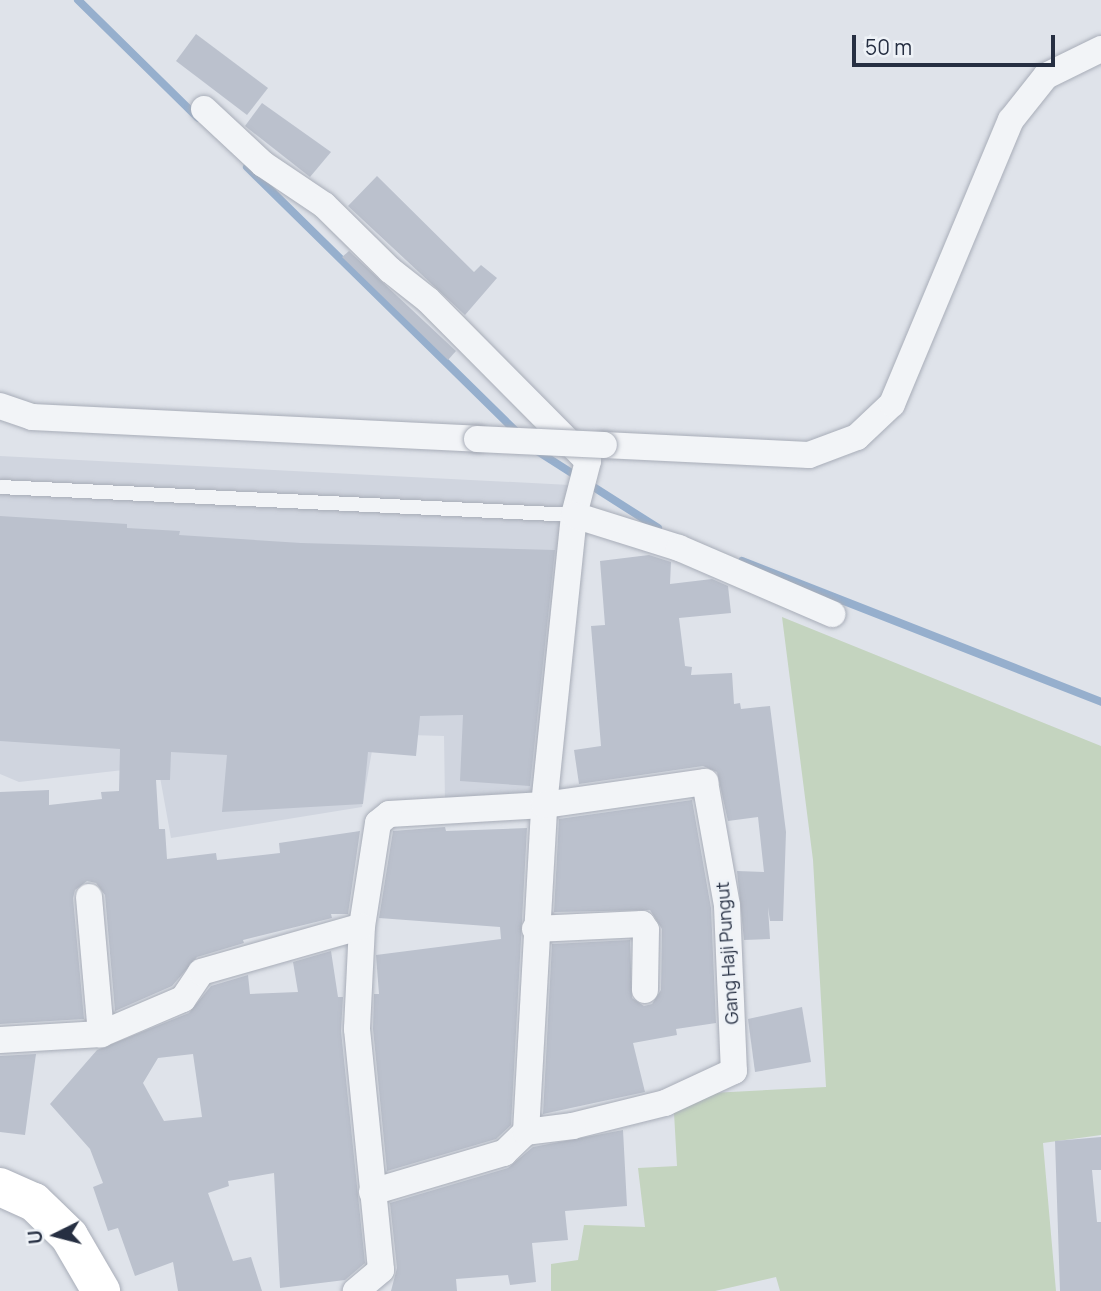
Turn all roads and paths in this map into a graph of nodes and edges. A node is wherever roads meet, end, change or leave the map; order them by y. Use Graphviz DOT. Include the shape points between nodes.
graph roads {
  1 [pos="1101,49"];
  2 [pos="204,109"];
  3 [pos="0,405"];
  4 [pos="0,487"];
  5 [pos="576,508"];
  6 [pos="832,614"];
  7 [pos="544,804"];
  8 [pos="89,897"];
  9 [pos="362,926"];
  10 [pos="535,929"];
  11 [pos="645,990"];
  12 [pos="101,1034"];
  13 [pos="0,1040"];
  14 [pos="526,1132"];
  15 [pos="0,1187"];
  16 [pos="372,1192"];
  17 [pos="101,1291"];
  18 [pos="356,1291"];
  1 -- 3 [label="street, bridge" via="1046,76 1012,120 892,404 857,437 809,455 32,417"];
  2 -- 5 [label="street" via="262,164 324,205 585,454"];
  4 -- 5 [label="lane"];
  5 -- 6 [label="street"];
  5 -- 7 [label="street"];
  7 -- 9 [label="street, Gang Haji Pungut" via="382,817"];
  7 -- 10 [label="street"];
  7 -- 14 [label="street, Gang Haji Pungut" via="700,779 709,784 727,906 734,1071 665,1103 573,1126"];
  8 -- 12 [label="street"];
  9 -- 12 [label="street" via="201,972 183,999"];
  9 -- 16 [label="street, Gang Haji Pungut" via="357,1029"];
  10 -- 11 [label="street" via="642,924 646,930"];
  10 -- 14 [label="street"];
  12 -- 13 [label="street"];
  14 -- 16 [label="street" via="504,1153"];
  15 -- 17 [label="main road" via="34,1202 69,1236"];
  16 -- 18 [label="street, Gang Haji Pungut" via="381,1270"];
}
